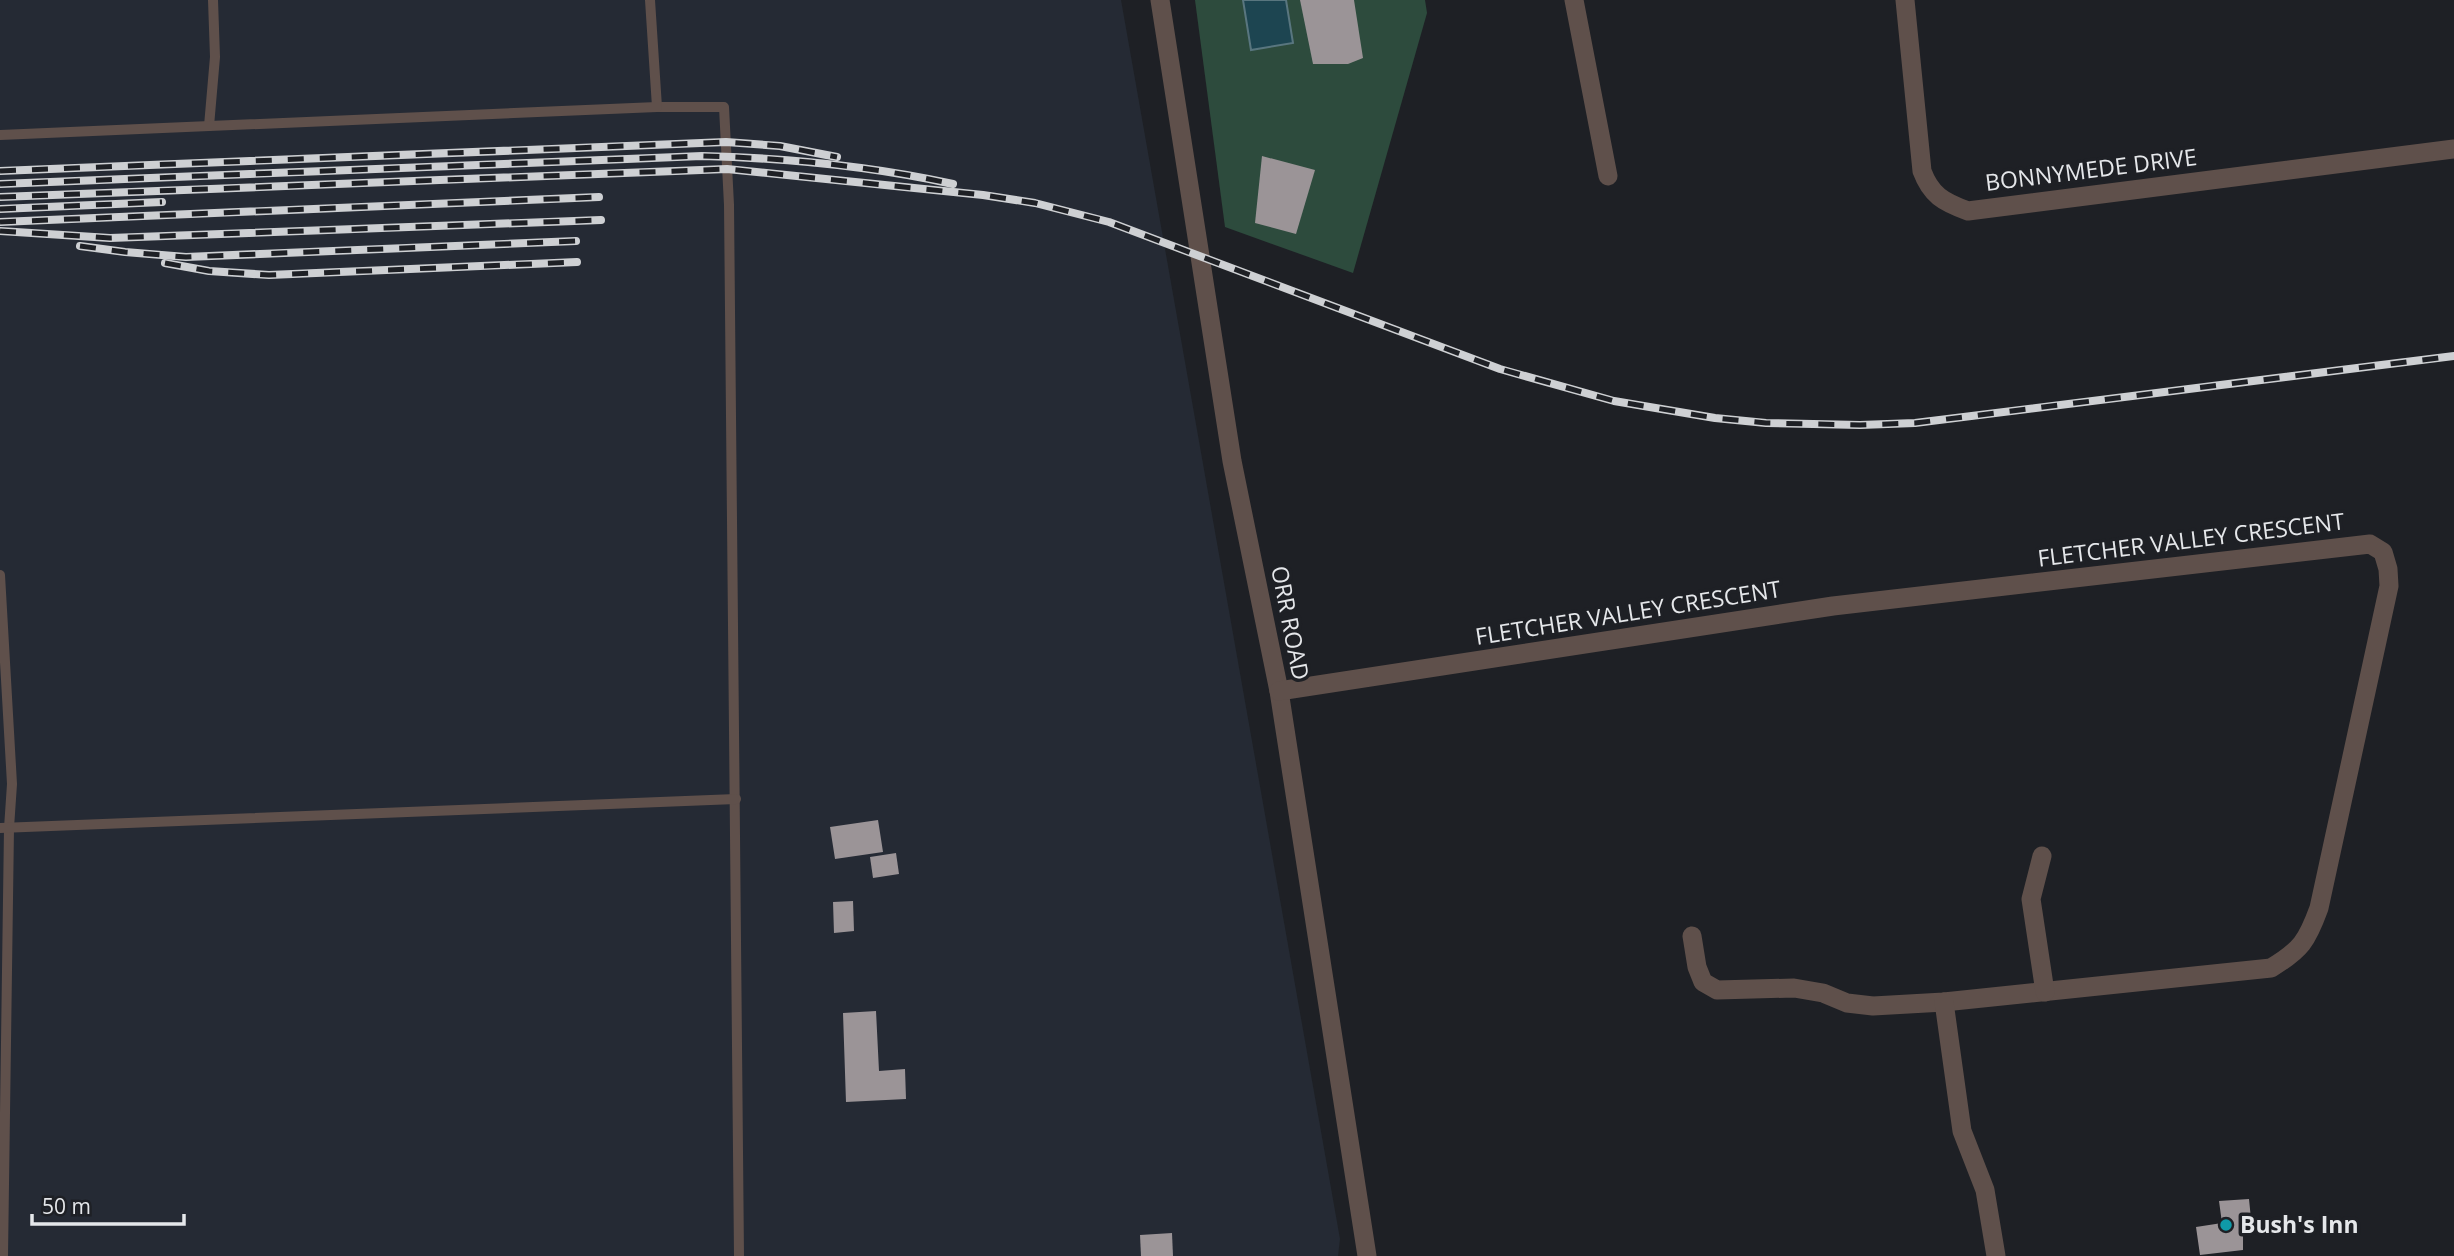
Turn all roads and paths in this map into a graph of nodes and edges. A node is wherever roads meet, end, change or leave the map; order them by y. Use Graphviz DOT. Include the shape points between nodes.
graph roads {
  1 [pos="213,0"];
  2 [pos="650,0"];
  3 [pos="1160,0"];
  4 [pos="1574,0"];
  5 [pos="1905,0"];
  6 [pos="657,107"];
  7 [pos="209,126"];
  8 [pos="0,135"];
  9 [pos="2454,149"];
  10 [pos="1608,176"];
  11 [pos="0,575"];
  12 [pos="1279,691"];
  13 [pos="736,799"];
  14 [pos="4,828"];
  15 [pos="2042,856"];
  16 [pos="1692,936"];
  17 [pos="2045,992"];
  18 [pos="1944,1002"];
  19 [pos="3,1256"];
  20 [pos="739,1256"];
  21 [pos="1367,1256"];
  22 [pos="1996,1256"];
  1 -- 7 [label="lane" via="215,57"];
  2 -- 6 [label="lane"];
  3 -- 12 [label="street, ORR ROAD" via="1232,461"];
  4 -- 10 [label="street"];
  5 -- 9 [label="street, BONNYMEDE DRIVE" via="1922,171 1928,186 1945,203 1968,211"];
  6 -- 7 [label="lane"];
  6 -- 13 [label="lane" via="724,107"];
  7 -- 8 [label="lane"];
  11 -- 14 [label="lane" via="12,785"];
  12 -- 17 [label="street, FLETCHER VALLEY CRESCENT" via="1833,606 2370,544 2383,552 2389,586 2319,908 2308,937 2290,957 2271,968"];
  12 -- 21 [label="street, ORR ROAD"];
  13 -- 14 [label="lane"];
  13 -- 20 [label="lane"];
  14 -- 19 [label="lane"];
  15 -- 17 [label="street" via="2031,899"];
  16 -- 18 [label="street, FLETCHER VALLEY CRESCENT" via="1703,982 1717,990 1794,988 1873,1006"];
  17 -- 18 [label="street, FLETCHER VALLEY CRESCENT"];
  18 -- 22 [label="street" via="1962,1131 1985,1190"];
}
